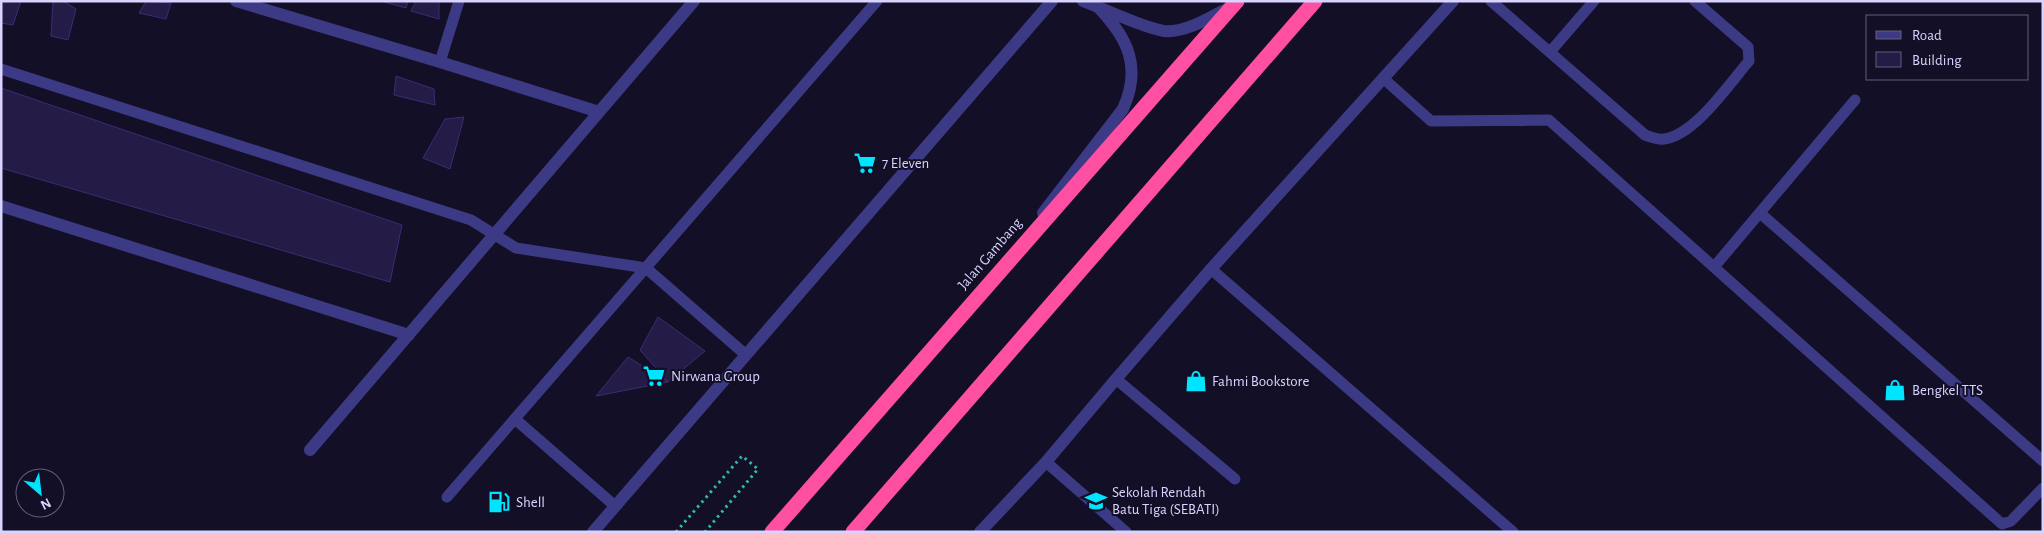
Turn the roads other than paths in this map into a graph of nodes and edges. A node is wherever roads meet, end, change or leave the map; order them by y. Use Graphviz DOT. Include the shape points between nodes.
graph roads {
  1 [pos="236,1"];
  2 [pos="459,1"];
  3 [pos="694,1"];
  4 [pos="877,1"];
  5 [pos="1052,1"];
  6 [pos="1083,1"];
  7 [pos="1315,1"];
  8 [pos="1453,1"];
  9 [pos="1491,1"];
  10 [pos="1594,1"];
  11 [pos="1695,1"];
  12 [pos="1234,4"];
  13 [pos="1098,7"];
  14 [pos="1550,52"];
  15 [pos="440,62"];
  16 [pos="1,69"];
  17 [pos="1383,78"];
  18 [pos="1856,100"];
  19 [pos="599,112"];
  20 [pos="1,206"];
  21 [pos="1760,212"];
  22 [pos="494,235"];
  23 [pos="1714,267"];
  24 [pos="646,268"];
  25 [pos="1212,269"];
  26 [pos="996,274"];
  27 [pos="409,335"];
  28 [pos="746,354"];
  29 [pos="1116,379"];
  30 [pos="515,419"];
  31 [pos="310,450"];
  32 [pos="2043,461"];
  33 [pos="1046,462"];
  34 [pos="1234,479"];
  35 [pos="2043,488"];
  36 [pos="447,497"];
  37 [pos="615,506"];
  38 [pos="861,526"];
  39 [pos="593,532"];
  40 [pos="772,532"];
  41 [pos="853,532"];
  42 [pos="980,532"];
  43 [pos="1126,532"];
  44 [pos="1513,532"];
  1 -- 15 [label="street"];
  2 -- 15 [label="lane"];
  3 -- 19 [label="street"];
  4 -- 24 [label="lane"];
  5 -- 28 [label="street"];
  6 -- 13 [label="street"];
  7 -- 38 [label="highway"];
  8 -- 17 [label="street"];
  9 -- 14 [label="lane"];
  10 -- 14 [label="lane"];
  11 -- 14 [label="lane" via="1748,47 1749,61 1695,124 1680,135 1662,140 1645,135"];
  12 -- 13 [label="street" via="1197,23 1165,31"];
  12 -- 26 [label="highway, Jalan Gambang"];
  13 -- 26 [label="street" via="1115,24 1124,41 1133,75 1130,93 1123,109"];
  15 -- 19 [label="street"];
  16 -- 22 [label="lane" via="471,220"];
  17 -- 23 [label="lane" via="1431,121 1549,120"];
  17 -- 25 [label="street"];
  18 -- 21 [label="lane"];
  19 -- 22 [label="street"];
  20 -- 27 [label="street"];
  21 -- 23 [label="lane"];
  21 -- 32 [label="lane"];
  22 -- 24 [label="lane" via="516,248"];
  22 -- 27 [label="street"];
  23 -- 35 [label="lane" via="2002,524 2011,521"];
  24 -- 28 [label="lane"];
  24 -- 30 [label="lane"];
  25 -- 29 [label="street"];
  25 -- 44 [label="lane"];
  26 -- 40 [label="highway, Jalan Gambang"];
  27 -- 31 [label="street"];
  28 -- 37 [label="street"];
  29 -- 33 [label="street"];
  29 -- 34 [label="lane"];
  30 -- 36 [label="lane"];
  30 -- 37 [label="lane"];
  33 -- 42 [label="street"];
  33 -- 43 [label="lane"];
  37 -- 39 [label="street"];
  38 -- 41 [label="highway"];
}
